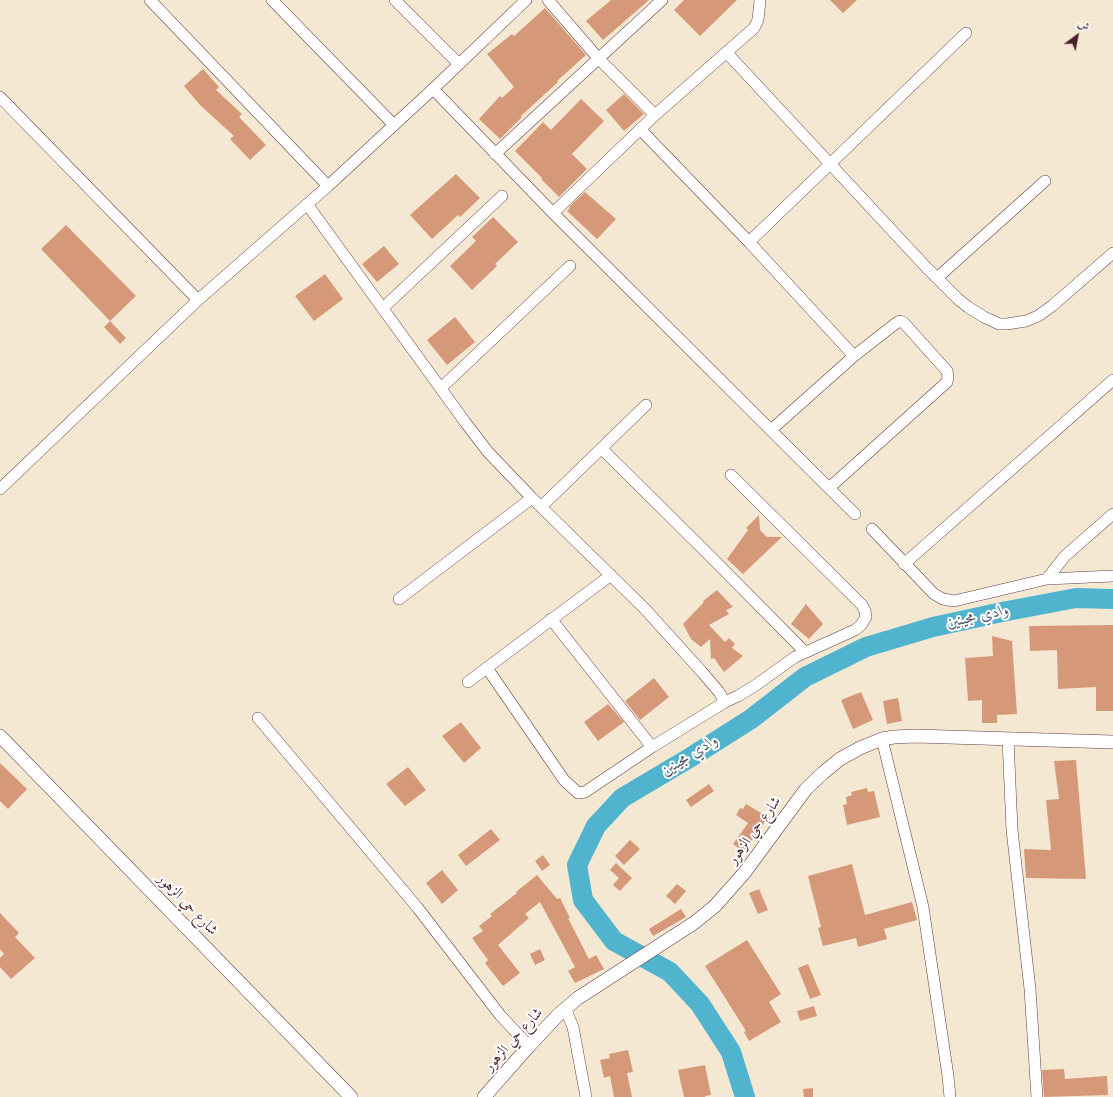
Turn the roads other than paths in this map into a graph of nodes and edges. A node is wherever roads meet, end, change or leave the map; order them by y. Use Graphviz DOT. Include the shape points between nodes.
graph roads {
  1 [pos="272,0"];
  2 [pos="395,0"];
  3 [pos="548,0"];
  4 [pos="662,0"];
  5 [pos="760,0"];
  6 [pos="152,1"];
  7 [pos="520,2"];
  8 [pos="966,33"];
  9 [pos="727,53"];
  10 [pos="598,58"];
  11 [pos="459,64"];
  12 [pos="433,90"];
  13 [pos="0,97"];
  14 [pos="655,115"];
  15 [pos="394,125"];
  16 [pos="640,129"];
  17 [pos="495,154"];
  18 [pos="830,164"];
  19 [pos="1045,181"];
  20 [pos="328,186"];
  21 [pos="502,196"];
  22 [pos="307,204"];
  23 [pos="553,213"];
  24 [pos="749,242"];
  25 [pos="1113,253"];
  26 [pos="570,266"];
  27 [pos="936,278"];
  28 [pos="198,300"];
  29 [pos="383,308"];
  30 [pos="854,356"];
  31 [pos="1113,380"];
  32 [pos="441,388"];
  33 [pos="646,405"];
  34 [pos="771,430"];
  35 [pos="602,449"];
  36 [pos="731,475"];
  37 [pos="0,488"];
  38 [pos="829,488"];
  39 [pos="532,498"];
  40 [pos="542,508"];
  41 [pos="855,514"];
  42 [pos="1113,514"];
  43 [pos="872,529"];
  44 [pos="904,564"];
  45 [pos="611,575"];
  46 [pos="1113,576"];
  47 [pos="1047,579"];
  48 [pos="399,599"];
  49 [pos="552,620"];
  50 [pos="805,652"];
  51 [pos="486,668"];
  52 [pos="468,682"];
  53 [pos="725,702"];
  54 [pos="258,718"];
  55 [pos="0,736"];
  56 [pos="882,739"];
  57 [pos="1008,739"];
  58 [pos="1113,742"];
  59 [pos="652,747"];
  60 [pos="566,1008"];
  61 [pos="529,1046"];
  62 [pos="351,1097"];
  63 [pos="484,1097"];
  64 [pos="586,1097"];
  65 [pos="950,1097"];
  66 [pos="1037,1097"];
  1 -- 15 [label="street"];
  2 -- 11 [label="street"];
  3 -- 10 [label="street"];
  4 -- 10 [label="street"];
  5 -- 9 [label="street" via="758,20 754,28"];
  6 -- 20 [label="street"];
  7 -- 11 [label="street"];
  8 -- 18 [label="street"];
  9 -- 14 [label="street"];
  9 -- 18 [label="street"];
  10 -- 14 [label="street"];
  10 -- 17 [label="street"];
  11 -- 12 [label="street"];
  12 -- 15 [label="street"];
  12 -- 17 [label="street"];
  13 -- 28 [label="street"];
  14 -- 16 [label="street"];
  15 -- 20 [label="street"];
  16 -- 23 [label="street"];
  16 -- 24 [label="street"];
  17 -- 23 [label="street"];
  18 -- 24 [label="street"];
  18 -- 27 [label="street"];
  19 -- 27 [label="street"];
  20 -- 22 [label="street"];
  21 -- 29 [label="street"];
  22 -- 28 [label="street"];
  22 -- 29 [label="street"];
  23 -- 34 [label="street"];
  24 -- 30 [label="street"];
  25 -- 27 [label="street" via="1038,316 1007,324 999,324 968,307"];
  26 -- 32 [label="street"];
  28 -- 37 [label="street"];
  29 -- 32 [label="street"];
  30 -- 34 [label="street"];
  30 -- 38 [label="street" via="900,321 947,371 947,382"];
  31 -- 44 [label="street"];
  32 -- 39 [label="street" via="488,452"];
  33 -- 35 [label="street"];
  34 -- 38 [label="street"];
  35 -- 40 [label="street"];
  35 -- 50 [label="street"];
  36 -- 50 [label="street" via="862,605 865,611 866,617 855,630"];
  38 -- 41 [label="street"];
  39 -- 40 [label="street"];
  39 -- 48 [label="street"];
  40 -- 45 [label="street"];
  42 -- 47 [label="street" via="1065,556"];
  43 -- 44 [label="street"];
  44 -- 47 [label="street" via="934,594 954,601"];
  45 -- 49 [label="street"];
  45 -- 53 [label="street" via="702,672"];
  46 -- 47 [label="street"];
  49 -- 51 [label="street"];
  49 -- 59 [label="street"];
  50 -- 53 [label="street"];
  51 -- 52 [label="street"];
  51 -- 59 [label="street" via="564,780 578,793 584,792"];
  53 -- 59 [label="street"];
  54 -- 61 [label="street" via="417,907 500,1015"];
  55 -- 62 [label="street, شارع حي الزهور"];
  56 -- 57 [label="street, شارع حي الزهور" via="915,736"];
  56 -- 60 [label="street, شارع حي الزهور" via="840,759 806,789 745,872 715,906 694,923"];
  56 -- 65 [label="street" via="923,907"];
  57 -- 58 [label="street, شارع حي الزهور"];
  57 -- 66 [label="street" via="1012,830 1030,989"];
  60 -- 61 [label="street, شارع حي الزهور"];
  60 -- 64 [label="street" via="573,1027"];
  61 -- 63 [label="street, شارع حي الزهور"];
}
